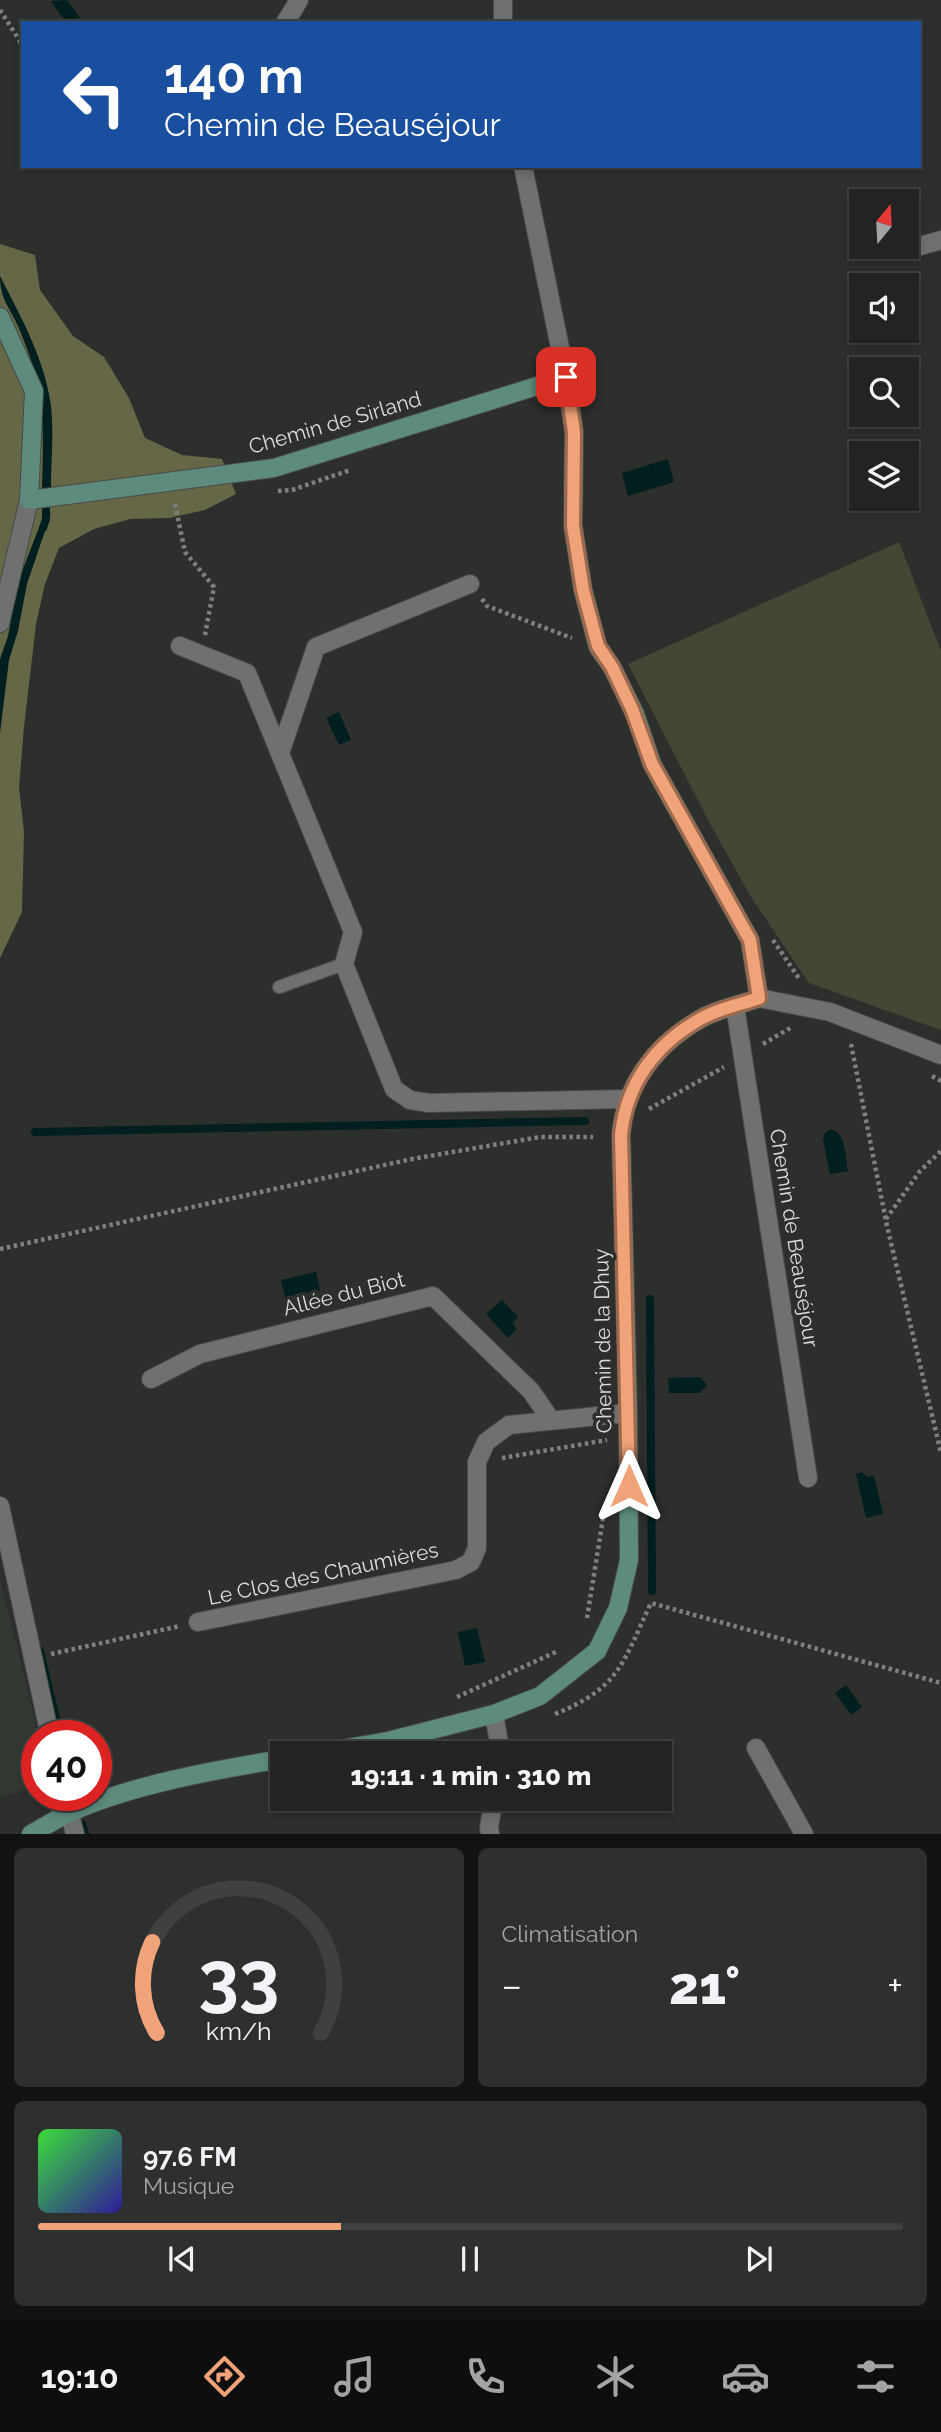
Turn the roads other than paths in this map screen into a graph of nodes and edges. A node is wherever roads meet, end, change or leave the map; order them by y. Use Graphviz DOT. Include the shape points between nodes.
graph roads {
  1 [pos="299,0"];
  2 [pos="503,0"];
  3 [pos="286,21"];
  4 [pos="503,21"];
  5 [pos="523,168"];
  6 [pos="941,240"];
  7 [pos="919,246"];
  8 [pos="0,317"];
  9 [pos="566,377"];
  10 [pos="31,500"];
  11 [pos="470,584"];
  12 [pos="0,623"];
  13 [pos="180,646"];
  14 [pos="280,753"];
  15 [pos="344,964"];
  16 [pos="279,988"];
  17 [pos="759,998"];
  18 [pos="735,1006"];
  19 [pos="941,1055"];
  20 [pos="627,1100"];
  21 [pos="151,1379"];
  22 [pos="628,1413"];
  23 [pos="551,1420"];
  24 [pos="808,1478"];
  25 [pos="0,1506"];
  26 [pos="198,1622"];
  27 [pos="494,1714"];
  28 [pos="47,1720"];
  29 [pos="387,1741"];
  30 [pos="499,1741"];
  31 [pos="757,1748"];
  32 [pos="270,1761"];
  33 [pos="112,1795"];
  34 [pos="58,1811"];
  35 [pos="69,1811"];
  36 [pos="492,1811"];
  37 [pos="31,1833"];
  38 [pos="75,1833"];
  39 [pos="490,1833"];
  40 [pos="804,1833"];
  1 -- 3 [label="street"];
  2 -- 4 [label="street"];
  5 -- 9 [label="street"];
  6 -- 7 [label="street"];
  8 -- 10 [label="street" via="34,391"];
  9 -- 10 [label="street, Chemin de Sirland" via="274,468"];
  9 -- 17 [label="street" via="574,432 573,526 598,646 632,709 652,764 750,940"];
  10 -- 12 [label="street"];
  11 -- 14 [label="street" via="316,648"];
  13 -- 14 [label="street" via="247,673"];
  14 -- 15 [label="street" via="353,932"];
  15 -- 16 [label="lane"];
  15 -- 20 [label="street" via="394,1089 410,1100"];
  17 -- 18 [label="street, Chemin de la Dhuy"];
  17 -- 19 [label="street" via="830,1012"];
  18 -- 20 [label="street, Chemin de la Dhuy" via="698,1019 662,1047"];
  18 -- 24 [label="street, Chemin de Beauséjour"];
  20 -- 22 [label="street, Chemin de la Dhuy" via="621,1135"];
  21 -- 23 [label="street, Allée du Biot" via="200,1354 433,1296 531,1391"];
  22 -- 23 [label="street"];
  22 -- 27 [label="street, Chemin de la Dhuy" via="629,1560 618,1608 597,1651 540,1696"];
  23 -- 26 [label="street, Le Clos des Chaumières" via="509,1425 486,1442 477,1462 477,1548 471,1562 456,1570"];
  25 -- 28 [label="street"];
  27 -- 29 [label="street, Chemin de la Dhuy"];
  27 -- 30 [label="street"];
  31 -- 40 [label="street"];
  32 -- 33 [label="street"];
  34 -- 37 [label="street"];
  35 -- 38 [label="street"];
  36 -- 39 [label="street"];
}
